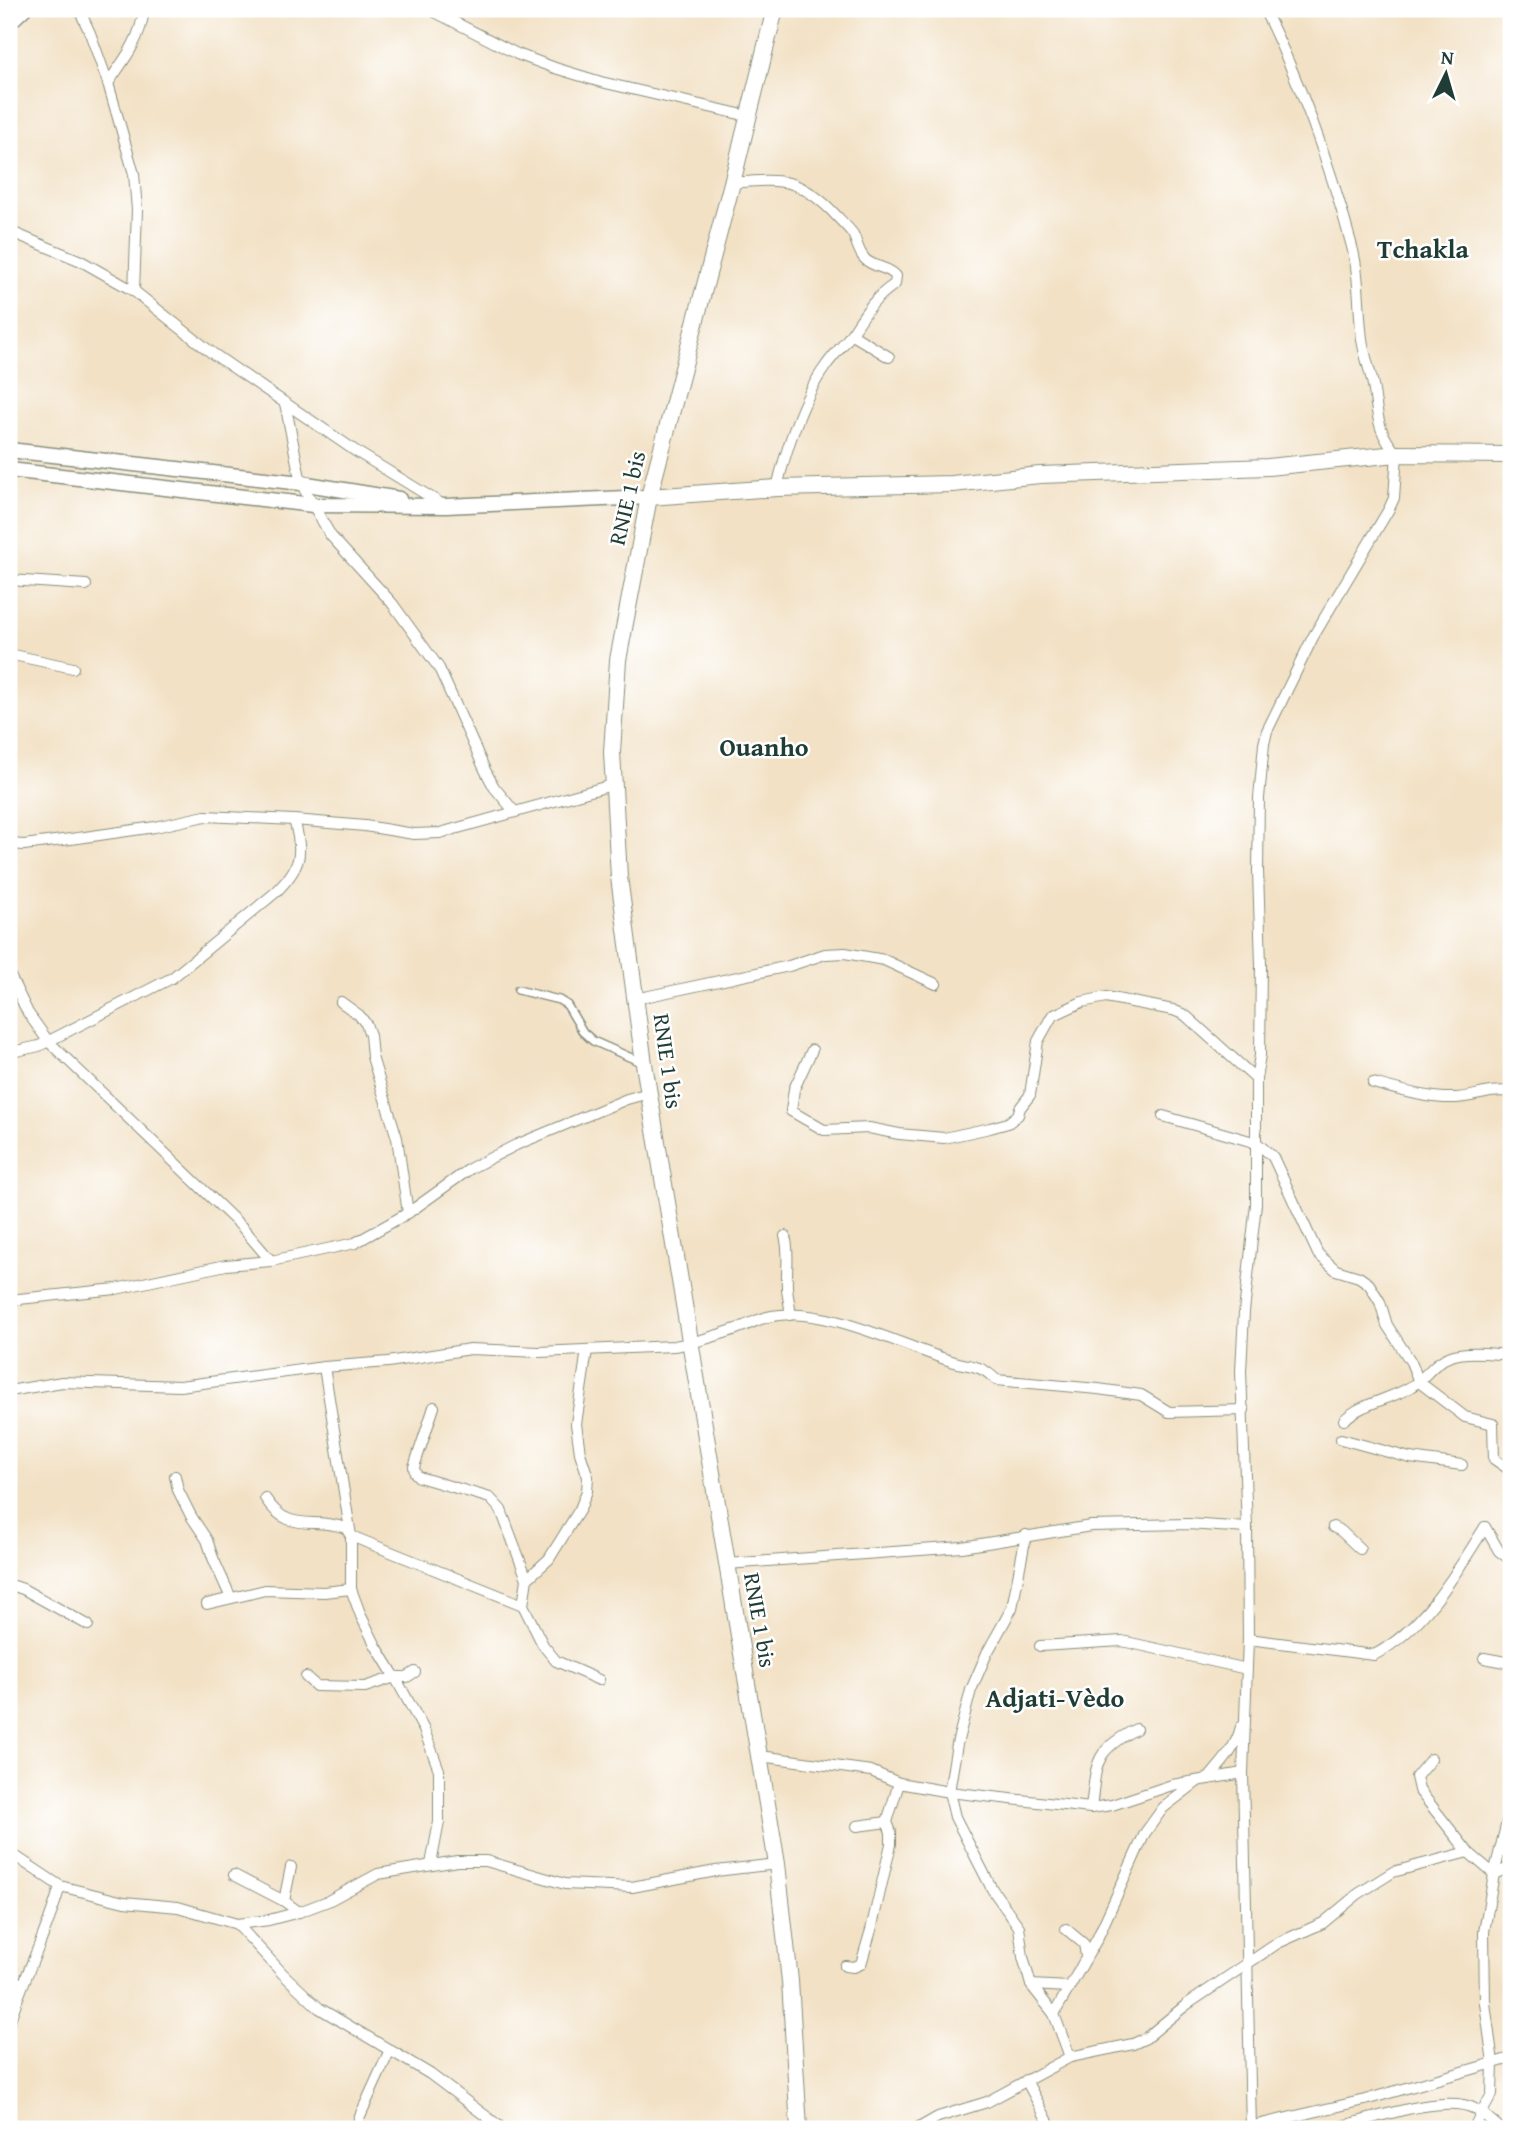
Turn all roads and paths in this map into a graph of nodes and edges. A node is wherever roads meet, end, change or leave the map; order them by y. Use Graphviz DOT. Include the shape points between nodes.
graph roads {
  1 [pos="25,9"];
  2 [pos="79,9"];
  3 [pos="144,9"];
  4 [pos="429,9"];
  5 [pos="775,9"];
  6 [pos="1264,9"];
  7 [pos="9,23"];
  8 [pos="108,83"];
  9 [pos="748,116"];
  10 [pos="732,183"];
  11 [pos="9,231"];
  12 [pos="134,290"];
  13 [pos="852,334"];
  14 [pos="889,357"];
  15 [pos="285,403"];
  16 [pos="15,450"];
  17 [pos="1397,454"];
  18 [pos="1511,455"];
  19 [pos="14,471"];
  20 [pos="301,483"];
  21 [pos="777,488"];
  22 [pos="649,498"];
  23 [pos="313,505"];
  24 [pos="446,506"];
  25 [pos="9,580"];
  26 [pos="86,585"];
  27 [pos="9,654"];
  28 [pos="73,668"];
  29 [pos="612,785"];
  30 [pos="513,811"];
  31 [pos="294,820"];
  32 [pos="9,844"];
  33 [pos="9,974"];
  34 [pos="936,984"];
  35 [pos="518,990"];
  36 [pos="635,999"];
  37 [pos="341,1002"];
  38 [pos="48,1041"];
  39 [pos="813,1050"];
  40 [pos="9,1058"];
  41 [pos="644,1064"];
  42 [pos="1256,1079"];
  43 [pos="1373,1083"];
  44 [pos="649,1093"];
  45 [pos="1511,1093"];
  46 [pos="1163,1116"];
  47 [pos="1257,1143"];
  48 [pos="408,1213"];
  49 [pos="785,1236"];
  50 [pos="271,1261"];
  51 [pos="9,1300"];
  52 [pos="790,1315"];
  53 [pos="690,1344"];
  54 [pos="587,1350"];
  55 [pos="1511,1355"];
  56 [pos="324,1367"];
  57 [pos="1419,1382"];
  58 [pos="9,1391"];
  59 [pos="434,1407"];
  60 [pos="1244,1410"];
  61 [pos="1344,1420"];
  62 [pos="1341,1440"];
  63 [pos="1462,1465"];
  64 [pos="1507,1468"];
  65 [pos="175,1476"];
  66 [pos="265,1498"];
  67 [pos="1333,1527"];
  68 [pos="1247,1528"];
  69 [pos="1026,1535"];
  70 [pos="351,1536"];
  71 [pos="1360,1549"];
  72 [pos="1511,1560"];
  73 [pos="727,1564"];
  74 [pos="527,1579"];
  75 [pos="9,1588"];
  76 [pos="351,1589"];
  77 [pos="231,1598"];
  78 [pos="207,1604"];
  79 [pos="523,1605"];
  80 [pos="88,1625"];
  81 [pos="1248,1639"];
  82 [pos="1040,1646"];
  83 [pos="1484,1658"];
  84 [pos="1511,1663"];
  85 [pos="1247,1670"];
  86 [pos="415,1672"];
  87 [pos="395,1676"];
  88 [pos="306,1678"];
  89 [pos="599,1680"];
  90 [pos="1245,1712"];
  91 [pos="1136,1729"];
  92 [pos="760,1756"];
  93 [pos="1431,1759"];
  94 [pos="1243,1773"];
  95 [pos="1203,1780"];
  96 [pos="899,1783"];
  97 [pos="949,1791"];
  98 [pos="1511,1806"];
  99 [pos="1091,1808"];
  100 [pos="887,1822"];
  101 [pos="857,1826"];
  102 [pos="9,1852"];
  103 [pos="1468,1852"];
  104 [pos="431,1864"];
  105 [pos="777,1864"];
  106 [pos="292,1867"];
  107 [pos="1511,1867"];
  108 [pos="1494,1874"];
  109 [pos="234,1875"];
  110 [pos="60,1886"];
  111 [pos="284,1900"];
  112 [pos="299,1912"];
  113 [pos="237,1924"];
  114 [pos="1066,1929"];
  115 [pos="1086,1956"];
  116 [pos="1248,1965"];
  117 [pos="845,1966"];
  118 [pos="9,1978"];
  119 [pos="22,1984"];
  120 [pos="1031,1985"];
  121 [pos="1068,1987"];
  122 [pos="1054,2014"];
  123 [pos="9,2023"];
  124 [pos="389,2052"];
  125 [pos="1070,2057"];
  126 [pos="1511,2058"];
  127 [pos="1493,2063"];
  128 [pos="1026,2080"];
  129 [pos="1481,2113"];
  130 [pos="1247,2128"];
  131 [pos="357,2129"];
  132 [pos="503,2129"];
  133 [pos="799,2129"];
  134 [pos="917,2129"];
  135 [pos="1052,2129"];
  136 [pos="1332,2129"];
  137 [pos="1473,2129"];
  138 [pos="1501,2129"];
  1 -- 7 [label="street"];
  2 -- 8 [label="street"];
  3 -- 8 [label="street" via="137,40"];
  4 -- 9 [label="street" via="555,68"];
  5 -- 9 [label="main road, RNIE 1 bis"];
  6 -- 17 [label="street" via="1330,168 1352,246 1362,342 1378,422"];
  8 -- 12 [label="street" via="134,174"];
  9 -- 10 [label="main road, RNIE 1 bis"];
  10 -- 13 [label="street" via="780,180 808,190 852,233 862,257 895,274 895,284 863,313"];
  10 -- 22 [label="main road, RNIE 1 bis"];
  11 -- 12 [label="street" via="81,261"];
  12 -- 15 [label="street" via="212,353"];
  13 -- 14 [label="street"];
  13 -- 21 [label="street" via="811,389"];
  15 -- 20 [label="street"];
  15 -- 24 [label="street"];
  16 -- 19 [label="street"];
  16 -- 20 [label="main road"];
  17 -- 18 [label="main road"];
  17 -- 21 [label="main road" via="1268,467"];
  17 -- 42 [label="street" via="1389,509 1314,637 1264,744 1258,846 1261,964"];
  19 -- 23 [label="main road"];
  20 -- 23 [label="street"];
  20 -- 24 [label="main road"];
  21 -- 22 [label="main road"];
  22 -- 24 [label="main road"];
  22 -- 29 [label="main road, RNIE 1 bis" via="618,660"];
  23 -- 24 [label="main road"];
  23 -- 30 [label="street" via="331,536 392,603 439,668 485,770"];
  25 -- 26 [label="street"];
  27 -- 28 [label="street"];
  29 -- 30 [label="street"];
  29 -- 36 [label="main road, RNIE 1 bis"];
  30 -- 31 [label="street" via="440,833"];
  31 -- 32 [label="street" via="205,817"];
  31 -- 38 [label="street" via="300,842 298,861 276,892 172,978"];
  33 -- 38 [label="street" via="27,1013"];
  34 -- 36 [label="street" via="884,960 845,953"];
  35 -- 41 [label="street" via="559,1000 593,1041"];
  36 -- 41 [label="main road, RNIE 1 bis"];
  37 -- 48 [label="street" via="359,1015 370,1035 397,1138"];
  38 -- 40 [label="street" via="12,1052"];
  38 -- 50 [label="street" via="242,1227"];
  39 -- 42 [label="street" via="794,1089 791,1111 824,1130 869,1128 927,1138 1008,1123 1030,1095 1038,1041 1052,1016 1106,997 1185,1015"];
  41 -- 44 [label="main road, RNIE 1 bis"];
  42 -- 47 [label="street"];
  43 -- 45 [label="street" via="1445,1098 1496,1090"];
  44 -- 48 [label="street" via="516,1145 471,1168"];
  44 -- 53 [label="main road, RNIE 1 bis"];
  46 -- 47 [label="street"];
  47 -- 57 [label="street" via="1273,1157 1318,1254 1336,1270 1368,1284"];
  47 -- 60 [label="street" via="1241,1371"];
  48 -- 50 [label="street" via="355,1243"];
  49 -- 52 [label="street"];
  50 -- 51 [label="street" via="226,1265 116,1289"];
  52 -- 53 [label="street" via="771,1316"];
  52 -- 60 [label="street" via="844,1324 951,1362 977,1366 996,1380 1141,1395 1168,1412"];
  53 -- 54 [label="street"];
  53 -- 73 [label="main road, RNIE 1 bis"];
  54 -- 56 [label="street" via="470,1349"];
  54 -- 74 [label="street" via="576,1424 587,1492 549,1559"];
  55 -- 57 [label="street" via="1451,1355"];
  56 -- 58 [label="street" via="180,1386 62,1382"];
  56 -- 70 [label="street"];
  57 -- 61 [label="street"];
  57 -- 64 [label="street" via="1465,1417 1493,1424 1494,1459"];
  59 -- 74 [label="street" via="415,1473 490,1498 501,1510"];
  60 -- 68 [label="street"];
  62 -- 63 [label="street" via="1410,1458"];
  65 -- 77 [label="street"];
  66 -- 70 [label="street" via="275,1513 285,1518 340,1526"];
  67 -- 71 [label="street"];
  68 -- 69 [label="street" via="1091,1526"];
  68 -- 81 [label="street"];
  69 -- 73 [label="street" via="962,1546"];
  69 -- 97 [label="street" via="1012,1608 971,1690"];
  70 -- 76 [label="street"];
  70 -- 79 [label="street"];
  72 -- 81 [label="street" via="1499,1551 1485,1527 1414,1624 1374,1655"];
  73 -- 92 [label="main road, RNIE 1 bis"];
  74 -- 79 [label="street"];
  75 -- 80 [label="street" via="23,1589"];
  76 -- 77 [label="street" via="265,1590"];
  76 -- 87 [label="street"];
  77 -- 78 [label="street"];
  79 -- 89 [label="street" via="556,1661"];
  81 -- 85 [label="street"];
  82 -- 85 [label="street" via="1122,1641"];
  83 -- 84 [label="street"];
  85 -- 90 [label="street"];
  86 -- 87 [label="street"];
  87 -- 88 [label="street" via="365,1687 316,1686"];
  87 -- 104 [label="street" via="439,1770 439,1822"];
  90 -- 94 [label="street"];
  90 -- 95 [label="street" via="1226,1759"];
  91 -- 99 [label="street" via="1104,1750 1094,1771"];
  92 -- 96 [label="street" via="871,1771"];
  92 -- 105 [label="main road, RNIE 1 bis"];
  93 -- 103 [label="street" via="1416,1783"];
  94 -- 95 [label="street"];
  94 -- 116 [label="street"];
  95 -- 99 [label="street"];
  95 -- 115 [label="street" via="1163,1808 1145,1833"];
  96 -- 97 [label="street"];
  96 -- 100 [label="street"];
  97 -- 99 [label="street"];
  97 -- 120 [label="street" via="954,1817 1018,1927"];
  98 -- 108 [label="street"];
  100 -- 101 [label="street"];
  100 -- 117 [label="street" via="891,1844 871,1930 861,1964"];
  102 -- 110 [label="street"];
  103 -- 108 [label="street"];
  103 -- 116 [label="street" via="1393,1872 1323,1923 1278,1943"];
  104 -- 105 [label="street" via="486,1861 565,1884 632,1887"];
  104 -- 112 [label="street" via="378,1874"];
  105 -- 133 [label="main road, RNIE 1 bis"];
  106 -- 111 [label="street"];
  107 -- 108 [label="street"];
  108 -- 127 [label="street" via="1483,1960"];
  109 -- 111 [label="street"];
  110 -- 113 [label="street"];
  110 -- 119 [label="street" via="49,1925"];
  111 -- 112 [label="street"];
  112 -- 113 [label="street"];
  113 -- 124 [label="street" via="319,2007"];
  114 -- 115 [label="street" via="1084,1944"];
  115 -- 121 [label="street"];
  116 -- 125 [label="street" via="1186,2005 1146,2038"];
  116 -- 130 [label="street"];
  118 -- 119 [label="street"];
  119 -- 123 [label="street"];
  120 -- 121 [label="street"];
  120 -- 122 [label="street"];
  121 -- 122 [label="street"];
  122 -- 125 [label="street"];
  124 -- 131 [label="street"];
  124 -- 132 [label="street" via="429,2074"];
  125 -- 128 [label="street"];
  126 -- 127 [label="street"];
  127 -- 129 [label="street" via="1492,2094"];
  127 -- 130 [label="street"];
  128 -- 134 [label="street" via="987,2102"];
  128 -- 135 [label="street"];
  129 -- 136 [label="street" via="1460,2104 1435,2103"];
  129 -- 137 [label="street"];
  129 -- 138 [label="street"];
}
